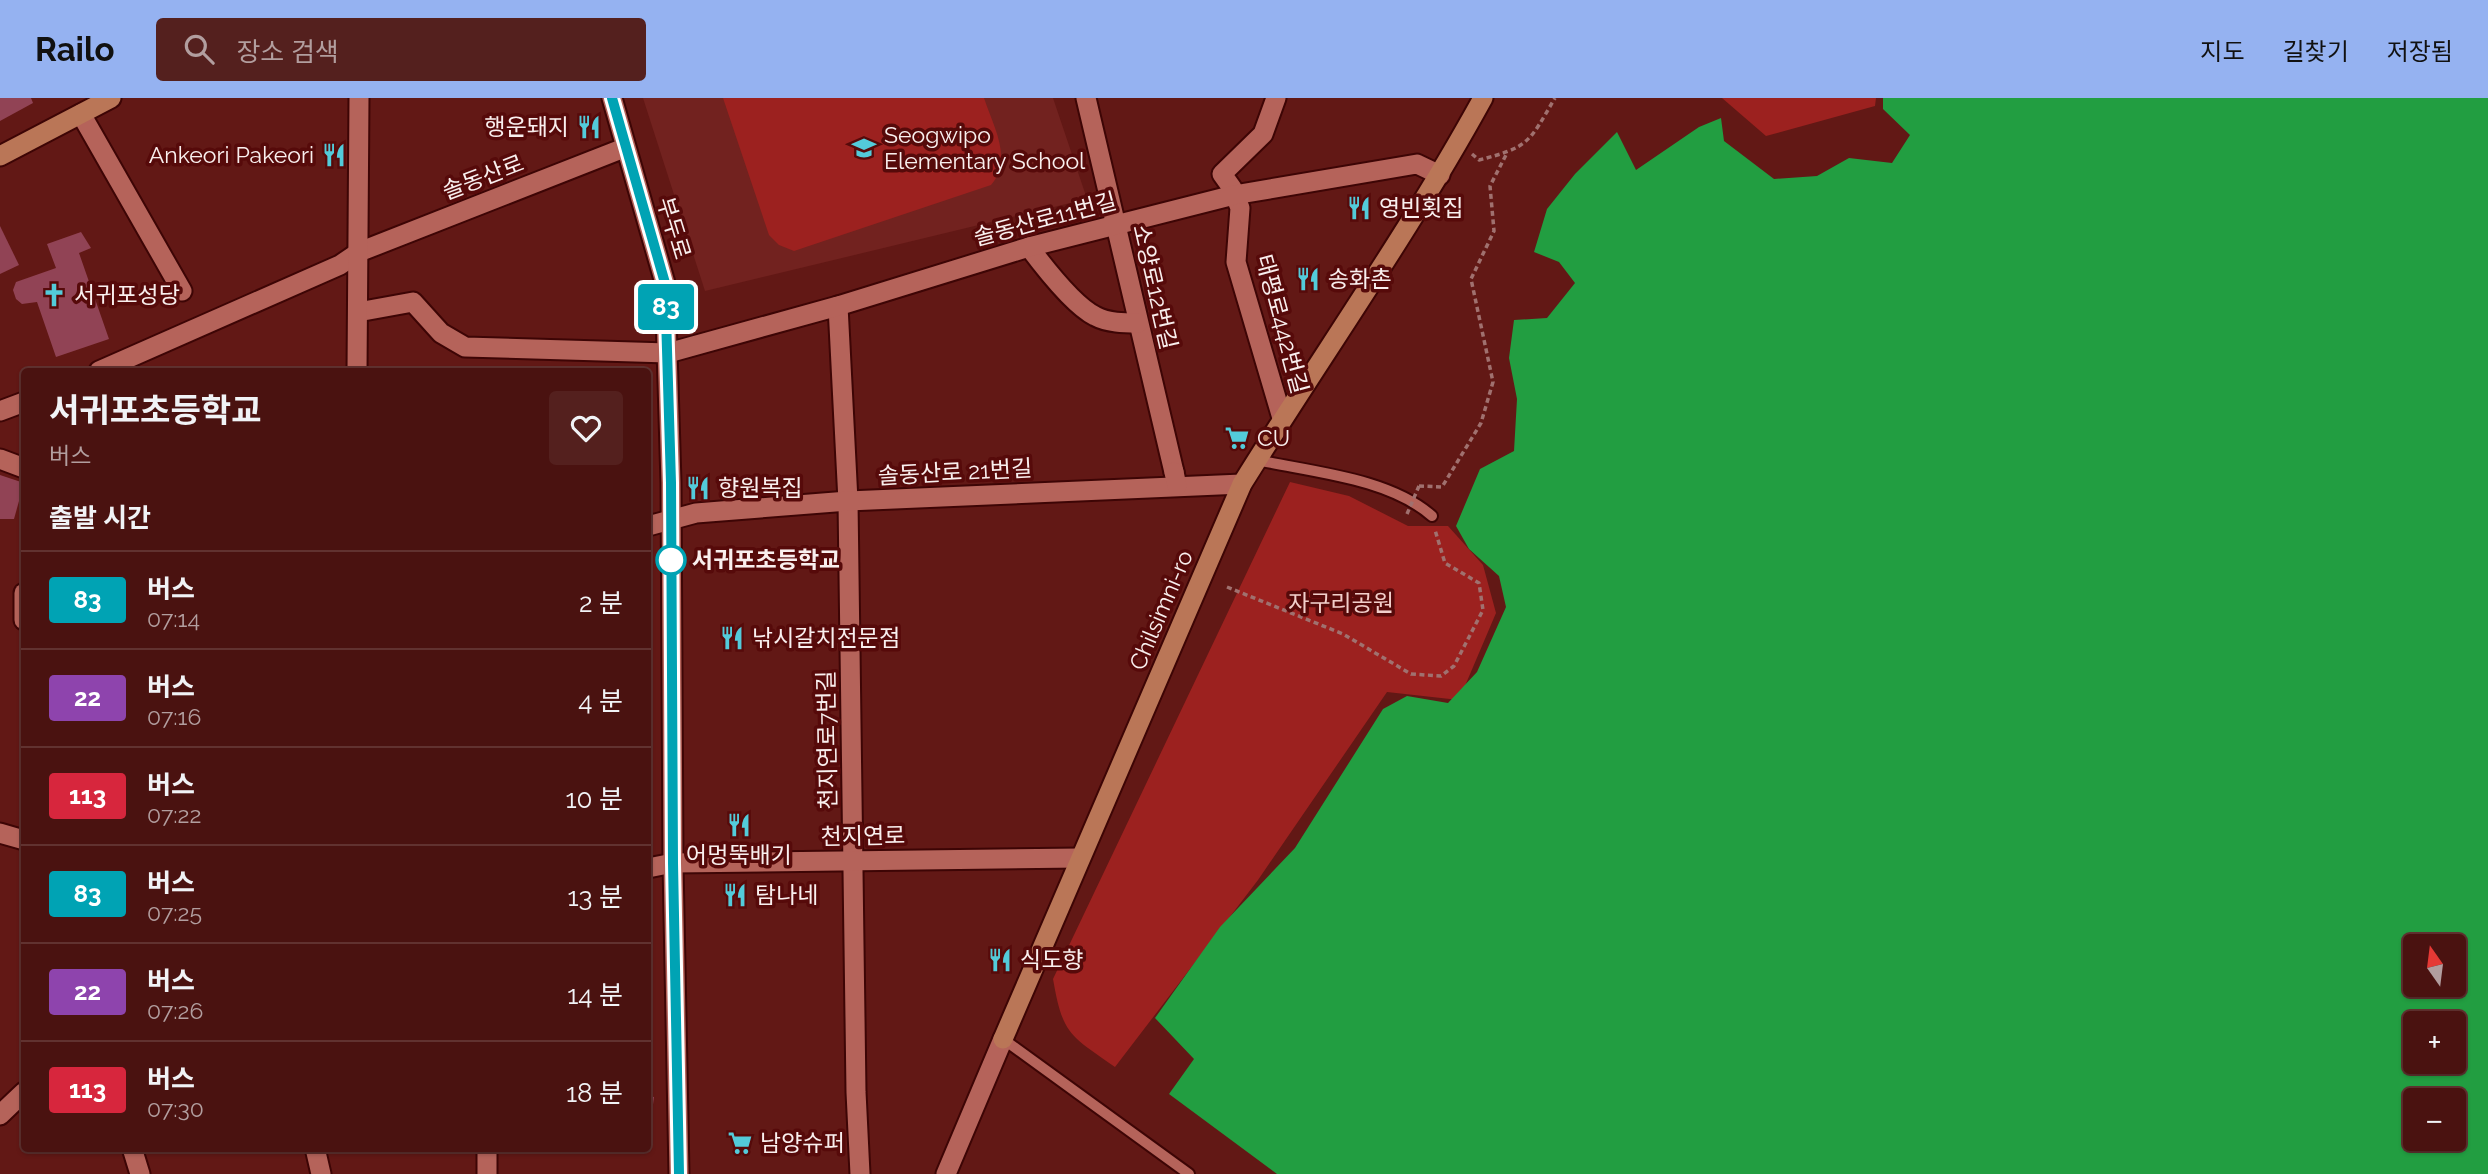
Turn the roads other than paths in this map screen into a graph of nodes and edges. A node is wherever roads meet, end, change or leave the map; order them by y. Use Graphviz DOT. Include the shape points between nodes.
graph roads {
  1 [pos="359,98"];
  2 [pos="612,98"];
  3 [pos="1086,98"];
  4 [pos="1276,98"];
  5 [pos="1483,98"];
  6 [pos="104,100"];
  7 [pos="81,114"];
  8 [pos="624,148"];
  9 [pos="0,156"];
  10 [pos="1440,175"];
  11 [pos="1234,195"];
  12 [pos="1115,225"];
  13 [pos="1029,247"];
  14 [pos="359,252"];
  15 [pos="182,291"];
  16 [pos="838,306"];
  17 [pos="358,312"];
  18 [pos="1138,323"];
  19 [pos="668,353"];
  20 [pos="106,368"];
  21 [pos="358,368"];
  22 [pos="21,403"];
  23 [pos="0,411"];
  24 [pos="1282,418"];
  25 [pos="0,459"];
  26 [pos="1257,460"];
  27 [pos="21,467"];
  28 [pos="1176,479"];
  29 [pos="1242,484"];
  30 [pos="848,501"];
  31 [pos="1432,516"];
  32 [pos="671,518"];
  33 [pos="651,525"];
  34 [pos="0,833"];
  35 [pos="21,839"];
  36 [pos="1080,858"];
  37 [pos="853,860"];
  38 [pos="673,863"];
  39 [pos="651,867"];
  40 [pos="1003,1039"];
  41 [pos="21,1095"];
  42 [pos="0,1115"];
  43 [pos="133,1152"];
  44 [pos="316,1152"];
  45 [pos="487,1152"];
  46 [pos="140,1174"];
  47 [pos="321,1174"];
  48 [pos="487,1174"];
  49 [pos="679,1174"];
  50 [pos="860,1174"];
  51 [pos="946,1174"];
  52 [pos="1189,1174"];
  1 -- 14 [label="street"];
  2 -- 8 [label="street, 부두로"];
  3 -- 12 [label="street, 소양로12번길"];
  4 -- 11 [label="street, 태평로442번길" via="1263,134 1222,174"];
  5 -- 10 [label="main road, Chilsimni-ro"];
  6 -- 7 [label="main road"];
  7 -- 9 [label="main road"];
  7 -- 15 [label="street"];
  8 -- 14 [label="street, 솔동산로"];
  8 -- 19 [label="street, 부두로" via="665,283"];
  10 -- 11 [label="street, 솔동산로11번길" via="1417,164"];
  10 -- 24 [label="main road, Chilsimni-ro"];
  11 -- 12 [label="street, 솔동산로11번길"];
  11 -- 24 [label="street, 태평로442번길" via="1240,208 1236,262"];
  12 -- 13 [label="street, 솔동산로11번길"];
  12 -- 18 [label="street, 소양로12번길"];
  13 -- 16 [label="street, 솔동산로11번길"];
  13 -- 18 [label="street" via="1051,277 1093,316"];
  14 -- 17 [label="street"];
  14 -- 20 [label="street, 솔동산로" via="340,265"];
  16 -- 19 [label="street, 솔동산로11번길"];
  16 -- 30 [label="street, 천지연로7번길"];
  17 -- 19 [label="street, 솔동산로11번길" via="413,302 441,333 465,347"];
  17 -- 21 [label="street"];
  18 -- 28 [label="street, 소양로12번길"];
  19 -- 32 [label="street, 부두로"];
  22 -- 23 [label="street"];
  24 -- 26 [label="main road, Chilsimni-ro"];
  25 -- 27 [label="street"];
  26 -- 29 [label="main road, Chilsimni-ro"];
  26 -- 31 [label="lane" via="1387,488"];
  28 -- 29 [label="street, 솔동산로 21번길"];
  28 -- 30 [label="street, 솔동산로 21번길"];
  29 -- 36 [label="main road, Chilsimni-ro"];
  30 -- 32 [label="street, 솔동산로 21번길"];
  30 -- 37 [label="street, 천지연로7번길"];
  32 -- 33 [label="street, 솔동산로 21번길"];
  32 -- 38 [label="street, 부두로"];
  34 -- 35 [label="street"];
  36 -- 37 [label="street, 천지연로"];
  36 -- 40 [label="main road, Chilsimni-ro"];
  37 -- 38 [label="street, 천지연로"];
  37 -- 50 [label="street, 천지연로7번길"];
  38 -- 39 [label="street, 천지연로"];
  38 -- 49 [label="street, 부두로"];
  40 -- 51 [label="street, Chilsimni-ro"];
  40 -- 52 [label="lane"];
  41 -- 42 [label="street"];
  43 -- 46 [label="street"];
  44 -- 47 [label="street"];
  45 -- 48 [label="street"];
}
